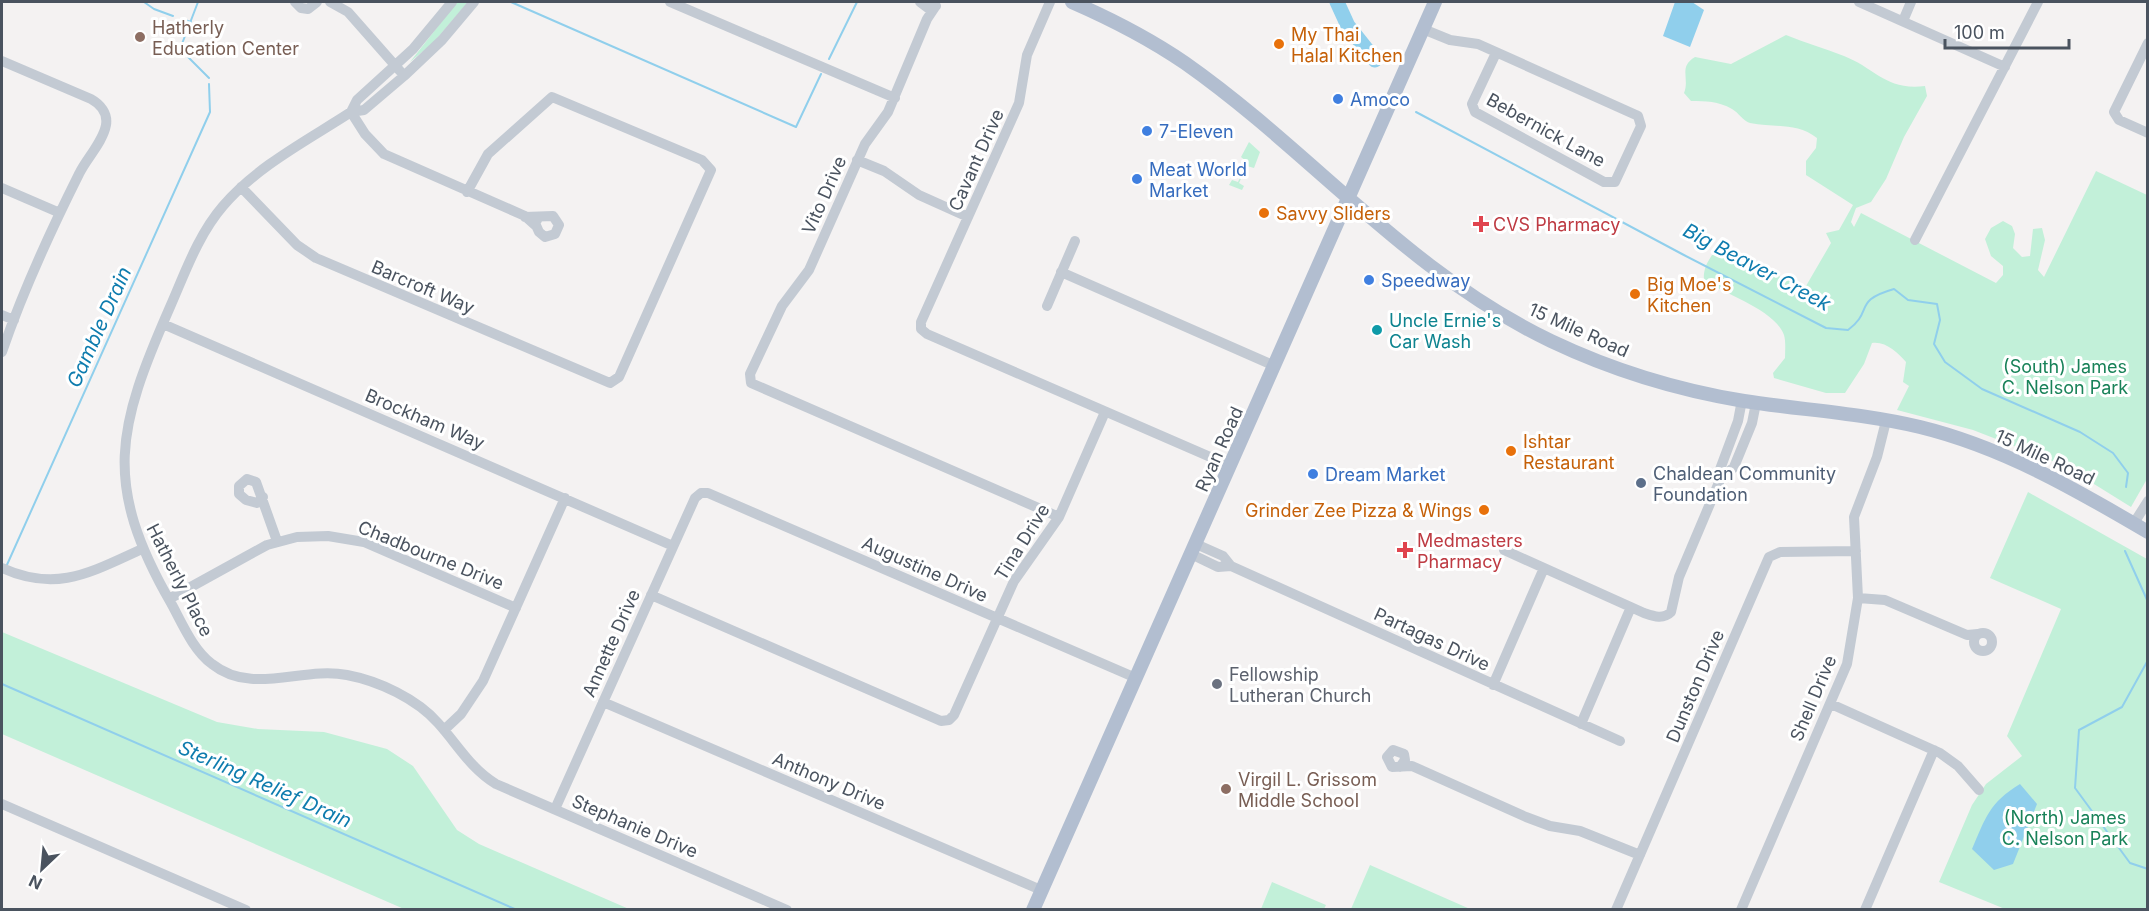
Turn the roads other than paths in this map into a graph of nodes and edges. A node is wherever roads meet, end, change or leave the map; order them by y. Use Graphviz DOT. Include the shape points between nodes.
graph roads {
  1 [pos="296,2"];
  2 [pos="328,2"];
  3 [pos="452,2"];
  4 [pos="474,2"];
  5 [pos="670,2"];
  6 [pos="1050,2"];
  7 [pos="1072,2"];
  8 [pos="1435,2"];
  9 [pos="1859,2"];
  10 [pos="1911,2"];
  11 [pos="2038,2"];
  12 [pos="921,3"];
  13 [pos="316,4"];
  14 [pos="937,4"];
  15 [pos="927,19"];
  16 [pos="1903,21"];
  17 [pos="1423,28"];
  18 [pos="2148,43"];
  19 [pos="1496,53"];
  20 [pos="2,61"];
  21 [pos="396,67"];
  22 [pos="2005,67"];
  23 [pos="404,76"];
  24 [pos="895,98"];
  25 [pos="351,112"];
  26 [pos="2148,133"];
  27 [pos="857,160"];
  28 [pos="241,187"];
  29 [pos="2,188"];
  30 [pos="467,192"];
  31 [pos="1348,198"];
  32 [pos="60,213"];
  33 [pos="969,217"];
  34 [pos="537,221"];
  35 [pos="1916,240"];
  36 [pos="1075,241"];
  37 [pos="1062,272"];
  38 [pos="1047,306"];
  39 [pos="2,315"];
  40 [pos="14,320"];
  41 [pos="163,324"];
  42 [pos="2,352"];
  43 [pos="1275,366"];
  44 [pos="1742,400"];
  45 [pos="1756,403"];
  46 [pos="1105,412"];
  47 [pos="1886,421"];
  48 [pos="1231,466"];
  49 [pos="1720,480"];
  50 [pos="701,493"];
  51 [pos="565,498"];
  52 [pos="2148,501"];
  53 [pos="260,503"];
  54 [pos="1059,517"];
  55 [pos="2134,523"];
  56 [pos="2148,532"];
  57 [pos="277,541"];
  58 [pos="673,546"];
  59 [pos="142,549"];
  60 [pos="1193,549"];
  61 [pos="1504,550"];
  62 [pos="1856,550"];
  63 [pos="2,568"];
  64 [pos="1544,568"];
  65 [pos="651,595"];
  66 [pos="1858,598"];
  67 [pos="169,599"];
  68 [pos="1631,607"];
  69 [pos="516,608"];
  70 [pos="997,618"];
  71 [pos="1973,638"];
  72 [pos="1136,678"];
  73 [pos="1493,685"];
  74 [pos="603,702"];
  75 [pos="1831,704"];
  76 [pos="1581,724"];
  77 [pos="444,730"];
  78 [pos="1620,741"];
  79 [pos="1934,750"];
  80 [pos="1406,763"];
  81 [pos="473,768"];
  82 [pos="1979,790"];
  83 [pos="2,804"];
  84 [pos="555,809"];
  85 [pos="1640,855"];
  86 [pos="1041,890"];
  87 [pos="238,908"];
  88 [pos="787,909"];
  89 [pos="1033,909"];
  90 [pos="1616,909"];
  91 [pos="1741,909"];
  92 [pos="1865,909"];
  1 -- 13 [label="street" via="304,9"];
  2 -- 13 [label="street"];
  2 -- 21 [label="street" via="348,12"];
  3 -- 21 [label="street, Hatherly Place"];
  4 -- 23 [label="street, Hatherly Place"];
  5 -- 24 [label="street"];
  6 -- 33 [label="street, Cavant Drive" via="1027,56 1019,103"];
  7 -- 31 [label="main road, 15 Mile Road" via="1131,30 1182,61 1237,102"];
  8 -- 17 [label="main road, Ryan Road"];
  9 -- 16 [label="street"];
  10 -- 16 [label="street"];
  11 -- 22 [label="street"];
  12 -- 14 [label="street, Vito Drive" via="928,8"];
  12 -- 15 [label="street, Vito Drive"];
  14 -- 15 [label="street, Vito Drive"];
  15 -- 24 [label="street, Vito Drive"];
  16 -- 22 [label="street"];
  17 -- 19 [label="street, Bebernick Lane"];
  17 -- 31 [label="main road, Ryan Road"];
  18 -- 26 [label="street" via="2114,112 2119,120"];
  19 -- 19 [label="street, Bebernick Lane" via="1640,118 1641,126 1615,182 1604,182 1473,110 1472,104"];
  20 -- 32 [label="street" via="91,99 105,114 104,129"];
  21 -- 23 [label="street"];
  21 -- 25 [label="street, Hatherly Place" via="357,100"];
  22 -- 35 [label="street"];
  23 -- 25 [label="street, Hatherly Place" via="364,110"];
  24 -- 27 [label="street, Vito Drive"];
  25 -- 28 [label="street, Hatherly Place"];
  25 -- 30 [label="street" via="384,154"];
  27 -- 33 [label="street" via="884,171 919,195"];
  27 -- 54 [label="street, Vito Drive" via="809,270 777,315 750,374 750,383"];
  28 -- 30 [label="street, Barcroft Way" via="297,245 315,258 606,383 614,382 710,175 710,167 702,160 552,97 488,154"];
  28 -- 41 [label="street, Hatherly Place" via="202,236"];
  29 -- 32 [label="street"];
  30 -- 34 [label="street"];
  31 -- 43 [label="main road, Ryan Road"];
  31 -- 44 [label="main road, 15 Mile Road" via="1455,286 1535,333 1625,371 1692,391"];
  32 -- 40 [label="street"];
  33 -- 46 [label="street, Cavant Drive" via="921,329"];
  36 -- 37 [label="street"];
  37 -- 38 [label="street"];
  37 -- 43 [label="street"];
  39 -- 40 [label="street"];
  40 -- 42 [label="street"];
  41 -- 51 [label="street, Brockham Way"];
  41 -- 59 [label="street, Hatherly Place" via="129,413 124,452 130,514"];
  43 -- 48 [label="main road, Ryan Road"];
  44 -- 45 [label="main road, 15 Mile Road"];
  44 -- 49 [label="street" via="1719,472"];
  45 -- 47 [label="main road, 15 Mile Road"];
  45 -- 49 [label="street" via="1734,467"];
  46 -- 48 [label="street"];
  46 -- 54 [label="street, Tina Drive"];
  47 -- 55 [label="main road, 15 Mile Road" via="1953,437 2024,464"];
  47 -- 62 [label="street, Shell Drive" via="1877,458 1854,517"];
  48 -- 60 [label="main road, Ryan Road"];
  49 -- 68 [label="street" via="1679,577 1669,614 1660,617"];
  50 -- 58 [label="street, Annette Drive"];
  50 -- 70 [label="street, Augustine Drive"];
  51 -- 58 [label="street, Brockham Way"];
  51 -- 69 [label="street"];
  52 -- 55 [label="street"];
  53 -- 57 [label="street"];
  54 -- 70 [label="street, Tina Drive" via="1014,581"];
  55 -- 56 [label="main road, 15 Mile Road"];
  57 -- 67 [label="street, Chadbourne Drive"];
  57 -- 69 [label="street, Chadbourne Drive" via="307,536 349,538"];
  58 -- 65 [label="street, Annette Drive"];
  59 -- 63 [label="street" via="57,581 34,580"];
  59 -- 67 [label="street, Hatherly Place"];
  60 -- 72 [label="main road, Ryan Road"];
  60 -- 73 [label="street, Partagas Drive" via="1223,556 1232,566"];
  61 -- 64 [label="street"];
  62 -- 66 [label="street, Shell Drive"];
  62 -- 85 [label="street, Dunston Drive" via="1780,552 1769,557"];
  64 -- 68 [label="street"];
  64 -- 73 [label="street"];
  65 -- 70 [label="street, Tina Drive" via="941,720 954,715"];
  65 -- 74 [label="street, Annette Drive"];
  66 -- 71 [label="street" via="1885,600"];
  66 -- 75 [label="street, Shell Drive" via="1847,664"];
  67 -- 77 [label="street, Hatherly Place" via="197,649 222,671 251,680 330,672 349,675 410,700"];
  68 -- 76 [label="street"];
  69 -- 77 [label="street" via="478,691"];
  70 -- 72 [label="street, Augustine Drive"];
  72 -- 86 [label="main road, Ryan Road"];
  73 -- 76 [label="street, Partagas Drive"];
  74 -- 84 [label="street, Annette Drive"];
  74 -- 86 [label="street, Anthony Drive"];
  75 -- 79 [label="street"];
  75 -- 91 [label="street, Shell Drive"];
  76 -- 78 [label="street, Partagas Drive"];
  77 -- 81 [label="street, Hatherly Place"];
  79 -- 82 [label="street" via="1953,762"];
  79 -- 92 [label="street"];
  80 -- 85 [label="street" via="1535,821 1580,831"];
  81 -- 84 [label="street, Stephanie Drive" via="496,784"];
  83 -- 87 [label="street"];
  84 -- 88 [label="street, Stephanie Drive"];
  85 -- 90 [label="street, Dunston Drive"];
  86 -- 89 [label="main road, Ryan Road"];
}
